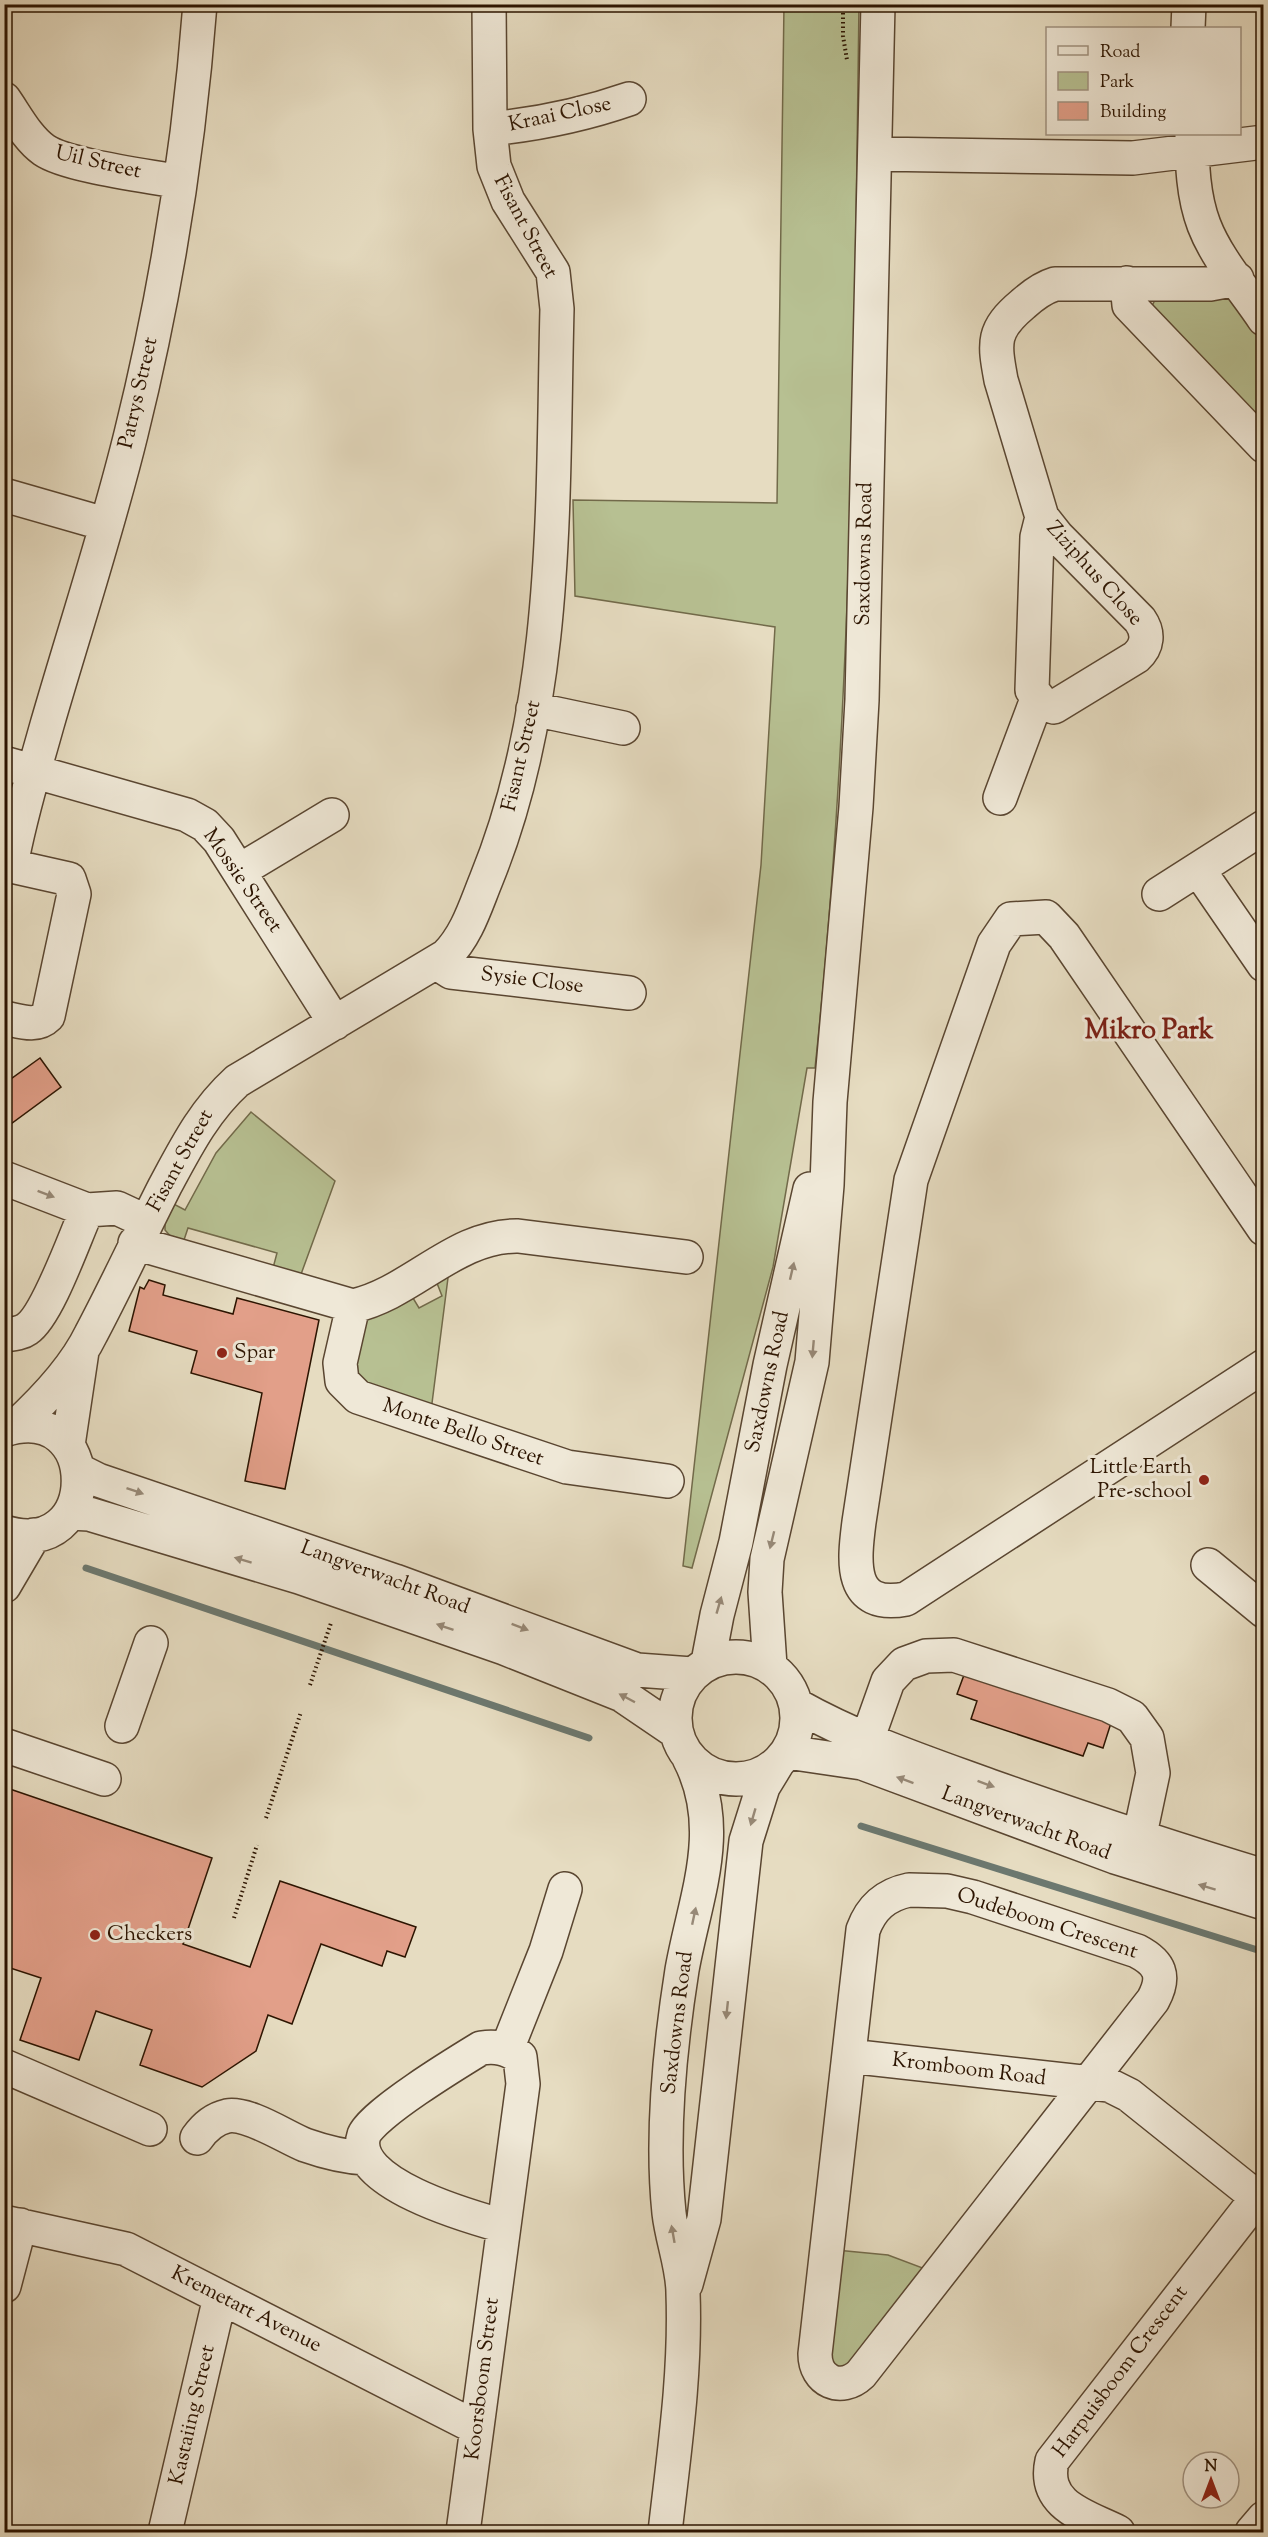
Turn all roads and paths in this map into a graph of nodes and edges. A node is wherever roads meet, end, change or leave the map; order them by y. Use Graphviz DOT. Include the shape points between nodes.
graph roads {
  1 [pos="200,4"];
  2 [pos="489,4"];
  3 [pos="878,4"];
  4 [pos="1189,4"];
  5 [pos="1188,27"];
  6 [pos="4,99"];
  7 [pos="629,99"];
  8 [pos="490,129"];
  9 [pos="1263,142"];
  10 [pos="1192,143"];
  11 [pos="875,154"];
  12 [pos="180,182"];
  13 [pos="1237,279"];
  14 [pos="1127,283"];
  15 [pos="1263,319"];
  16 [pos="1263,446"];
  17 [pos="4,495"];
  18 [pos="1042,517"];
  19 [pos="105,524"];
  20 [pos="1037,699"];
  21 [pos="533,709"];
  22 [pos="623,728"];
  23 [pos="19,767"];
  24 [pos="1000,798"];
  25 [pos="332,815"];
  26 [pos="1263,827"];
  27 [pos="8,865"];
  28 [pos="1198,869"];
  29 [pos="239,871"];
  30 [pos="1159,894"];
  31 [pos="437,963"];
  32 [pos="1263,965"];
  33 [pos="629,993"];
  34 [pos="4,1018"];
  35 [pos="335,1023"];
  36 [pos="830,1102"];
  37 [pos="4,1178"];
  38 [pos="87,1210"];
  39 [pos="1263,1230"];
  40 [pos="141,1232"];
  41 [pos="686,1257"];
  42 [pos="353,1305"];
  43 [pos="4,1335"];
  44 [pos="82,1349"];
  45 [pos="1263,1366"];
  46 [pos="10,1428"];
  47 [pos="74,1458"];
  48 [pos="667,1481"];
  49 [pos="70,1513"];
  50 [pos="19,1533"];
  51 [pos="1208,1565"];
  52 [pos="4,1586"];
  53 [pos="1263,1611"];
  54 [pos="331,1623"];
  55 [pos="151,1643"];
  56 [pos="770,1666"];
  57 [pos="700,1668"];
  58 [pos="310,1685"];
  59 [pos="796,1705"];
  60 [pos="302,1712"];
  61 [pos="122,1726"];
  62 [pos="867,1740"];
  63 [pos="682,1744"];
  64 [pos="4,1745"];
  65 [pos="782,1758"];
  66 [pos="104,1779"];
  67 [pos="266,1818"];
  68 [pos="1139,1839"];
  69 [pos="257,1845"];
  70 [pos="1263,1876"];
  71 [pos="565,1889"];
  72 [pos="1263,1904"];
  73 [pos="234,1918"];
  74 [pos="507,2049"];
  75 [pos="849,2056"];
  76 [pos="4,2066"];
  77 [pos="1089,2082"];
  78 [pos="150,2129"];
  79 [pos="197,2138"];
  80 [pos="365,2158"];
  81 [pos="1261,2196"];
  82 [pos="12,2223"];
  83 [pos="503,2226"];
  84 [pos="4,2286"];
  85 [pos="684,2292"];
  86 [pos="220,2297"];
  87 [pos="477,2428"];
  88 [pos="1263,2518"];
  89 [pos="168,2532"];
  90 [pos="463,2532"];
  91 [pos="665,2532"];
  92 [pos="1118,2532"];
  93 [pos="1252,2532"];
  1 -- 12 [label="street, Patrys Street"];
  2 -- 8 [label="street, Fisant Street"];
  3 -- 11 [label="street, Saxdowns Road"];
  4 -- 5 [label="street"];
  6 -- 12 [label="street, Uil Street" via="28,134 45,150 66,159"];
  7 -- 8 [label="street, Kraai Close" via="539,124"];
  8 -- 21 [label="street, Fisant Street" via="492,157 500,184 544,256 556,286 551,562 545,639"];
  9 -- 10 [label="street"];
  10 -- 11 [label="street" via="1133,158"];
  10 -- 13 [label="street" via="1196,197 1204,225"];
  11 -- 36 [label="street, Saxdowns Road" via="862,700 848,915"];
  12 -- 19 [label="street, Patrys Street" via="144,376"];
  13 -- 14 [label="street" via="1210,284"];
  13 -- 15 [label="street"];
  14 -- 16 [label="street" via="1129,305"];
  14 -- 18 [label="street, Ziziphus Close" via="1055,284 1039,290 1003,322 998,340 1001,380"];
  17 -- 19 [label="street"];
  18 -- 20 [label="street, Ziziphus Close" via="1037,537 1032,684"];
  18 -- 20 [label="street, Ziziphus Close" via="1140,620 1146,640 1136,657 1061,705 1048,706"];
  19 -- 23 [label="street, Patrys Street"];
  20 -- 24 [label="street, Ziziphus Close"];
  21 -- 22 [label="street"];
  21 -- 31 [label="street, Fisant Street" via="501,841 463,935"];
  23 -- 27 [label="street, Patrys Street"];
  23 -- 29 [label="street, Mossie Street" via="196,819 212,832"];
  25 -- 29 [label="street"];
  26 -- 28 [label="street"];
  27 -- 34 [label="street" via="69,879 74,894 48,1016 34,1024"];
  28 -- 30 [label="street"];
  28 -- 32 [label="street"];
  29 -- 35 [label="street, Mossie Street"];
  31 -- 33 [label="street, Sysie Close" via="451,972"];
  31 -- 35 [label="street, Fisant Street"];
  35 -- 40 [label="street, Fisant Street" via="237,1081 215,1101"];
  36 -- 56 [label="street, Saxdowns Road, one-way" via="812,1362 767,1559"];
  57 -- 36 [label="street, Saxdowns Road, one-way" via="736,1542 770,1365"];
  37 -- 38 [label="street, one-way"];
  38 -- 40 [label="street" via="117,1208"];
  38 -- 43 [label="street" via="43,1310 28,1329"];
  39 -- 45 [label="street" via="1064,936 1046,917 1011,919 994,944 910,1180 859,1522 854,1562 859,1580 870,1595 887,1603 906,1599"];
  40 -- 42 [label="street"];
  40 -- 44 [label="street, Fisant Street"];
  41 -- 42 [label="street" via="518,1236 494,1238 471,1245 374,1301"];
  42 -- 48 [label="street, Monte Bello Street" via="340,1362 342,1381 358,1397 567,1467"];
  44 -- 46 [label="street, Fisant Street" via="42,1402"];
  44 -- 47 [label="street, Fisant Street"];
  46 -- 47 [label="street, Langverwacht Road" via="44,1429"];
  47 -- 49 [label="street, Fisant Street" via="77,1500"];
  47 -- 57 [label="street, Langverwacht Road, one-way" via="98,1480 395,1581 637,1671"];
  49 -- 50 [label="street" via="54,1527"];
  63 -- 49 [label="street, Langverwacht Road, one-way" via="622,1695 504,1648 299,1577 89,1514"];
  50 -- 52 [label="street"];
  51 -- 53 [label="street"];
  54 -- 58 [label="path"];
  55 -- 61 [label="street"];
  56 -- 57 [label="street" via="740,1656"];
  56 -- 59 [label="street" via="782,1677"];
  57 -- 63 [label="street" via="677,1698 674,1714"];
  59 -- 62 [label="street, Langverwacht Road"];
  59 -- 65 [label="street" via="795,1737"];
  60 -- 67 [label="path"];
  62 -- 68 [label="street, Langverwacht Road, one-way"];
  62 -- 68 [label="street" via="888,1681 904,1665 926,1656 954,1655 1108,1705 1132,1717 1147,1738 1153,1773"];
  63 -- 65 [label="street" via="709,1772 732,1779 748,1778"];
  85 -- 63 [label="street, Saxdowns Road, one-way" via="669,2214 664,2131 682,1971 706,1857 706,1805 700,1779"];
  64 -- 66 [label="street"];
  72 -- 65 [label="street, Langverwacht Road, one-way" via="1115,1857 862,1763"];
  65 -- 85 [label="street, Saxdowns Road, one-way" via="763,1787 746,1841 704,2219"];
  68 -- 70 [label="street, Langverwacht Road"];
  69 -- 73 [label="path"];
  71 -- 74 [label="street" via="546,1952"];
  74 -- 80 [label="street" via="481,2048 378,2117 364,2135"];
  74 -- 83 [label="street, Koorsboom Street" via="520,2057 523,2084"];
  75 -- 77 [label="street, Kromboom Road"];
  75 -- 77 [label="street, Oudeboom Crescent" via="863,1930 869,1914 894,1893 947,1892 1151,1959 1161,1977 1160,1988"];
  75 -- 77 [label="street, Oudeboom Crescent" via="815,2354 818,2370 838,2384 855,2380 861,2374"];
  76 -- 78 [label="street"];
  77 -- 81 [label="street, Kromboom Road" via="1109,2085 1129,2095"];
  79 -- 80 [label="street" via="213,2122 227,2116 243,2117 321,2150"];
  80 -- 83 [label="street" via="387,2180 422,2198"];
  81 -- 92 [label="street, Harpuisboom Crescent" via="1052,2461 1051,2484 1059,2499"];
  82 -- 84 [label="street"];
  82 -- 86 [label="street, Kremetart Avenue" via="126,2249"];
  83 -- 87 [label="street, Koorsboom Street"];
  85 -- 91 [label="street, Saxdowns Road" via="675,2452"];
  86 -- 87 [label="street, Kremetart Avenue"];
  86 -- 89 [label="street, Kastaiing Street"];
  87 -- 90 [label="street, Koorsboom Street"];
  88 -- 93 [label="street"];
}
